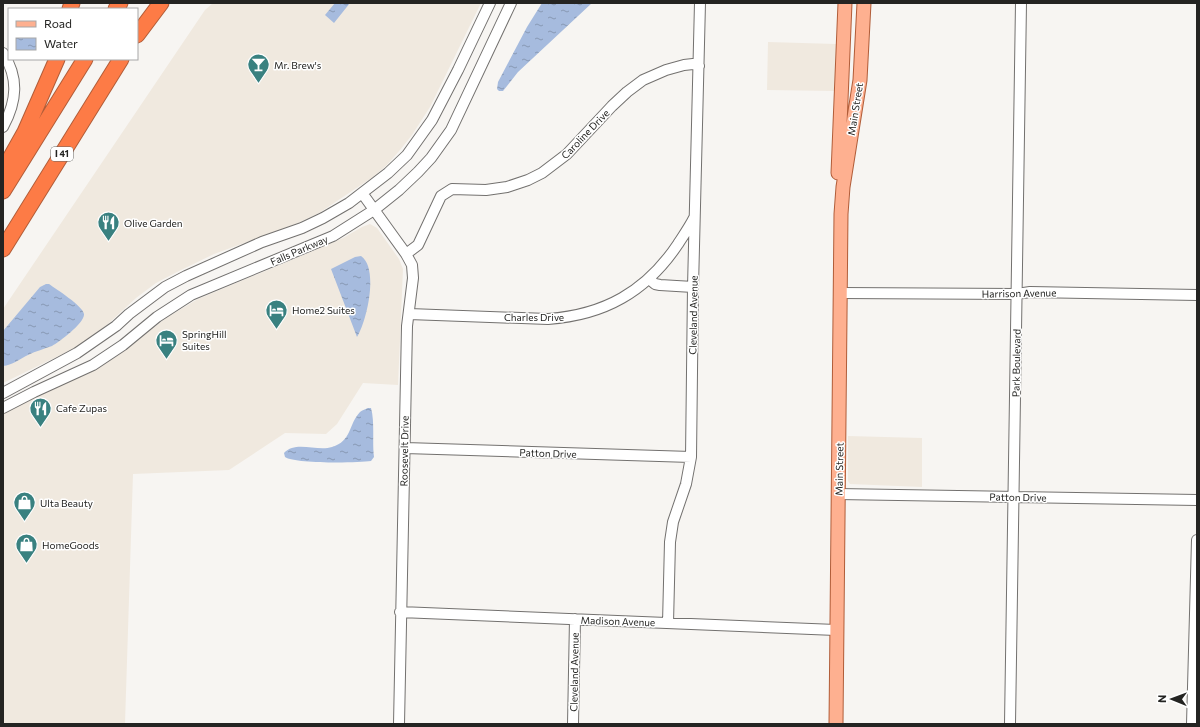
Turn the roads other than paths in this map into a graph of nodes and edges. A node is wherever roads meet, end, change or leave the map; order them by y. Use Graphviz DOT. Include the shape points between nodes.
graph roads {
  1 [pos="156,3"];
  2 [pos="161,3"];
  3 [pos="490,3"];
  4 [pos="511,3"];
  5 [pos="700,3"];
  6 [pos="845,3"];
  7 [pos="864,3"];
  8 [pos="868,3"];
  9 [pos="1021,3"];
  10 [pos="863,22"];
  11 [pos="138,33"];
  12 [pos="138,34"];
  13 [pos="3,53"];
  14 [pos="57,60"];
  15 [pos="84,60"];
  16 [pos="121,60"];
  17 [pos="699,66"];
  18 [pos="3,127"];
  19 [pos="3,171"];
  20 [pos="3,191"];
  21 [pos="362,193"];
  22 [pos="374,210"];
  23 [pos="841,214"];
  24 [pos="695,216"];
  25 [pos="3,249"];
  26 [pos="406,254"];
  27 [pos="649,279"];
  28 [pos="693,287"];
  29 [pos="841,293"];
  30 [pos="1016,294"];
  31 [pos="1197,295"];
  32 [pos="409,314"];
  33 [pos="3,393"];
  34 [pos="3,408"];
  35 [pos="405,448"];
  36 [pos="691,457"];
  37 [pos="838,494"];
  38 [pos="1014,497"];
  39 [pos="1197,500"];
  40 [pos="1197,540"];
  41 [pos="400,612"];
  42 [pos="575,620"];
  43 [pos="668,623"];
  44 [pos="836,630"];
  45 [pos="398,724"];
  46 [pos="573,724"];
  47 [pos="836,724"];
  48 [pos="1010,724"];
  49 [pos="1192,724"];
  1 -- 11 [label="highway"];
  2 -- 12 [label="highway"];
  3 -- 21 [label="street, Falls Parkway" via="443,100 421,137 407,155"];
  4 -- 22 [label="street, Falls Parkway" via="451,130 418,172"];
  5 -- 17 [label="street, Cleveland Avenue"];
  6 -- 23 [label="main road, Main Street" via="838,148"];
  7 -- 10 [label="main road, Main Street"];
  8 -- 10 [label="main road"];
  9 -- 30 [label="street, Park Boulevard"];
  10 -- 23 [label="main road, Main Street" via="860,80"];
  13 -- 18 [label="street" via="11,68 15,87 11,112"];
  14 -- 19 [label="highway" via="25,132"];
  15 -- 20 [label="highway"];
  16 -- 25 [label="highway, I 41"];
  17 -- 24 [label="street, Cleveland Avenue"];
  17 -- 26 [label="street, Caroline Drive" via="684,65 643,80 612,106 557,163 535,177 517,184 486,190 452,189 441,196 418,245"];
  21 -- 22 [label="street, Roosevelt Drive"];
  21 -- 33 [label="street, Falls Parkway" via="302,228 262,242 165,287 77,353"];
  22 -- 26 [label="street, Roosevelt Drive"];
  22 -- 34 [label="street, Falls Parkway" via="333,236 191,295 93,365"];
  23 -- 29 [label="main road, Main Street"];
  24 -- 27 [label="street, Charles Drive" via="667,260"];
  24 -- 28 [label="street, Cleveland Avenue"];
  26 -- 32 [label="street, Roosevelt Drive" via="412,265 414,278"];
  27 -- 28 [label="street" via="660,285"];
  27 -- 32 [label="street, Charles Drive" via="635,291 615,302 597,310 568,317 548,319"];
  28 -- 36 [label="street, Cleveland Avenue"];
  29 -- 30 [label="street, Harrison Avenue"];
  29 -- 37 [label="main road, Main Street"];
  30 -- 31 [label="street, Harrison Avenue" via="1030,292"];
  30 -- 38 [label="street, Park Boulevard"];
  32 -- 35 [label="street, Roosevelt Drive"];
  35 -- 36 [label="street, Patton Drive"];
  35 -- 41 [label="street, Roosevelt Drive"];
  36 -- 43 [label="street, Cleveland Avenue" via="670,542"];
  37 -- 38 [label="street, Patton Drive"];
  37 -- 44 [label="main road, Main Street"];
  38 -- 39 [label="street, Patton Drive"];
  38 -- 48 [label="street, Park Boulevard"];
  40 -- 49 [label="street"];
  41 -- 42 [label="street, Madison Avenue"];
  41 -- 45 [label="street, Roosevelt Drive"];
  42 -- 43 [label="street, Madison Avenue"];
  42 -- 46 [label="street, Cleveland Avenue"];
  43 -- 44 [label="street, Madison Avenue"];
  44 -- 47 [label="main road, Main Street"];
}
